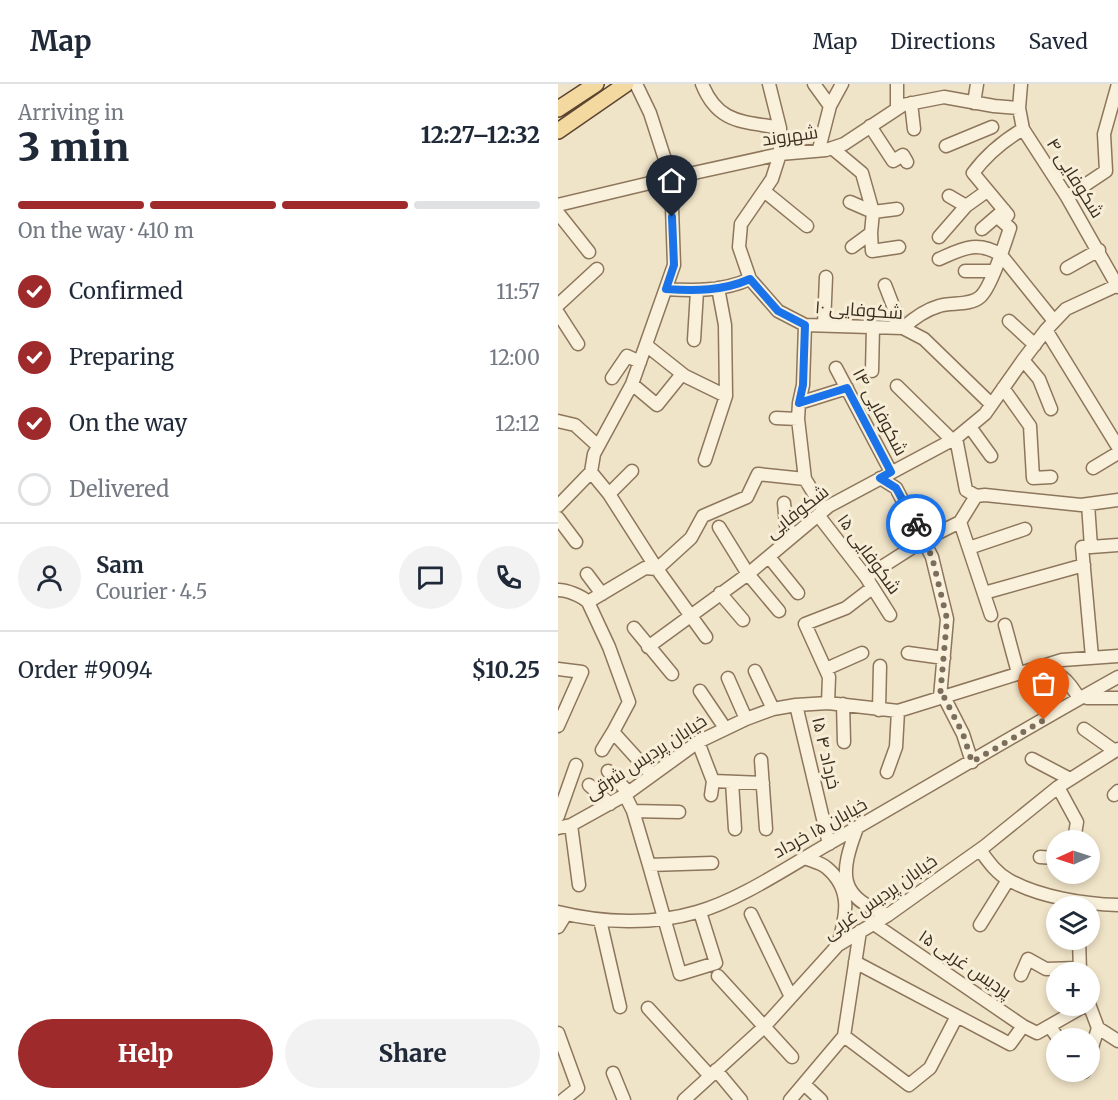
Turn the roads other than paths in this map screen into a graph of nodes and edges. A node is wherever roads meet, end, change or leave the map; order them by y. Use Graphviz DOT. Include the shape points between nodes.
graph roads {
  1 [pos="596,84"];
  2 [pos="626,84"];
  3 [pos="636,84"];
  4 [pos="702,84"];
  5 [pos="769,84"];
  6 [pos="814,84"];
  7 [pos="842,84"];
  8 [pos="897,84"];
  9 [pos="977,84"];
  10 [pos="1021,84"];
  11 [pos="1118,84"];
  12 [pos="579,95"];
  13 [pos="911,103"];
  14 [pos="981,104"];
  15 [pos="830,106"];
  16 [pos="897,108"];
  17 [pos="1019,108"];
  18 [pos="558,109"];
  19 [pos="589,110"];
  20 [pos="870,126"];
  21 [pos="992,127"];
  22 [pos="780,128"];
  23 [pos="914,129"];
  24 [pos="1023,129"];
  25 [pos="558,131"];
  26 [pos="1000,142"];
  27 [pos="946,146"];
  28 [pos="826,149"];
  29 [pos="780,154"];
  30 [pos="907,162"];
  31 [pos="671,178"];
  32 [pos="764,191"];
  33 [pos="987,191"];
  34 [pos="949,196"];
  35 [pos="1067,197"];
  36 [pos="850,202"];
  37 [pos="559,206"];
  38 [pos="966,206"];
  39 [pos="897,209"];
  40 [pos="1004,210"];
  41 [pos="873,212"];
  42 [pos="807,226"];
  43 [pos="982,229"];
  44 [pos="871,233"];
  45 [pos="939,237"];
  46 [pos="899,247"];
  47 [pos="852,248"];
  48 [pos="1099,250"];
  49 [pos="589,252"];
  50 [pos="1001,255"];
  51 [pos="939,259"];
  52 [pos="1067,268"];
  53 [pos="597,269"];
  54 [pos="965,271"];
  55 [pos="994,271"];
  56 [pos="826,277"];
  57 [pos="750,279"];
  58 [pos="885,285"];
  59 [pos="1118,286"];
  60 [pos="718,288"];
  61 [pos="666,289"];
  62 [pos="697,291"];
  63 [pos="558,305"];
  64 [pos="558,313"];
  65 [pos="1009,321"];
  66 [pos="825,324"];
  67 [pos="805,325"];
  68 [pos="1050,326"];
  69 [pos="873,327"];
  70 [pos="899,328"];
  71 [pos="694,340"];
  72 [pos="578,344"];
  73 [pos="646,345"];
  74 [pos="1035,345"];
  75 [pos="1023,360"];
  76 [pos="640,362"];
  77 [pos="836,368"];
  78 [pos="872,372"];
  79 [pos="682,374"];
  80 [pos="612,378"];
  81 [pos="632,384"];
  82 [pos="897,386"];
  83 [pos="847,388"];
  84 [pos="1003,388"];
  85 [pos="726,396"];
  86 [pos="799,403"];
  87 [pos="991,404"];
  88 [pos="1051,409"];
  89 [pos="776,418"];
  90 [pos="1118,418"];
  91 [pos="798,419"];
  92 [pos="558,421"];
  93 [pos="970,427"];
  94 [pos="1107,427"];
  95 [pos="954,439"];
  96 [pos="598,446"];
  97 [pos="1118,447"];
  98 [pos="1118,453"];
  99 [pos="991,456"];
  100 [pos="705,460"];
  101 [pos="1093,468"];
  102 [pos="632,471"];
  103 [pos="591,472"];
  104 [pos="891,472"];
  105 [pos="1051,477"];
  106 [pos="880,478"];
  107 [pos="805,479"];
  108 [pos="609,494"];
  109 [pos="976,496"];
  110 [pos="1118,500"];
  111 [pos="784,503"];
  112 [pos="1088,504"];
  113 [pos="558,506"];
  114 [pos="821,512"];
  115 [pos="558,518"];
  116 [pos="960,522"];
  117 [pos="719,527"];
  118 [pos="1025,529"];
  119 [pos="794,535"];
  120 [pos="924,540"];
  121 [pos="576,542"];
  122 [pos="1118,545"];
  123 [pos="1090,547"];
  124 [pos="969,548"];
  125 [pos="769,557"];
  126 [pos="1084,565"];
  127 [pos="657,569"];
  128 [pos="587,574"];
  129 [pos="748,574"];
  130 [pos="866,577"];
  131 [pos="872,588"];
  132 [pos="558,590"];
  133 [pos="720,593"];
  134 [pos="798,593"];
  135 [pos="602,594"];
  136 [pos="984,594"];
  137 [pos="588,602"];
  138 [pos="779,611"];
  139 [pos="690,615"];
  140 [pos="890,615"];
  141 [pos="991,615"];
  142 [pos="743,620"];
  143 [pos="1005,625"];
  144 [pos="634,628"];
  145 [pos="706,637"];
  146 [pos="648,647"];
  147 [pos="862,653"];
  148 [pos="908,653"];
  149 [pos="1118,656"];
  150 [pos="1092,657"];
  151 [pos="944,658"];
  152 [pos="880,666"];
  153 [pos="558,669"];
  154 [pos="826,669"];
  155 [pos="1034,669"];
  156 [pos="755,671"];
  157 [pos="1018,673"];
  158 [pos="672,674"];
  159 [pos="1118,677"];
  160 [pos="728,678"];
  161 [pos="700,691"];
  162 [pos="942,697"];
  163 [pos="1079,698"];
  164 [pos="1118,698"];
  165 [pos="828,703"];
  166 [pos="843,704"];
  167 [pos="796,705"];
  168 [pos="774,709"];
  169 [pos="879,710"];
  170 [pos="898,711"];
  171 [pos="746,719"];
  172 [pos="558,726"];
  173 [pos="725,728"];
  174 [pos="1084,729"];
  175 [pos="613,732"];
  176 [pos="698,741"];
  177 [pos="844,742"];
  178 [pos="602,750"];
  179 [pos="1116,753"];
  180 [pos="1032,759"];
  181 [pos="761,760"];
  182 [pos="972,762"];
  183 [pos="576,765"];
  184 [pos="608,771"];
  185 [pos="887,772"];
  186 [pos="651,774"];
  187 [pos="1070,779"];
  188 [pos="713,782"];
  189 [pos="732,782"];
  190 [pos="762,783"];
  191 [pos="589,784"];
  192 [pos="1059,787"];
  193 [pos="626,794"];
  194 [pos="711,795"];
  195 [pos="610,804"];
  196 [pos="633,811"];
  197 [pos="679,812"];
  198 [pos="558,816"];
  199 [pos="564,826"];
  200 [pos="857,828"];
  201 [pos="735,829"];
  202 [pos="766,829"];
  203 [pos="1076,830"];
  204 [pos="829,844"];
  205 [pos="980,850"];
  206 [pos="1040,857"];
  207 [pos="1046,857"];
  208 [pos="806,858"];
  209 [pos="712,863"];
  210 [pos="649,866"];
  211 [pos="1008,880"];
  212 [pos="579,885"];
  213 [pos="1053,896"];
  214 [pos="1100,905"];
  215 [pos="1118,905"];
  216 [pos="700,912"];
  217 [pos="562,913"];
  218 [pos="751,914"];
  219 [pos="888,915"];
  220 [pos="600,920"];
  221 [pos="663,920"];
  222 [pos="874,924"];
  223 [pos="980,926"];
  224 [pos="558,927"];
  225 [pos="861,931"];
  226 [pos="838,945"];
  227 [pos="855,962"];
  228 [pos="1046,969"];
  229 [pos="717,970"];
  230 [pos="1021,975"];
  231 [pos="791,997"];
  232 [pos="620,1007"];
  233 [pos="648,1008"];
  234 [pos="957,1016"];
  235 [pos="1069,1016"];
  236 [pos="1093,1016"];
  237 [pos="1023,1026"];
  238 [pos="1050,1027"];
  239 [pos="763,1028"];
  240 [pos="1098,1028"];
  241 [pos="1100,1029"];
  242 [pos="558,1033"];
  243 [pos="844,1036"];
  244 [pos="1118,1041"];
  245 [pos="792,1057"];
  246 [pos="613,1072"];
  247 [pos="713,1073"];
  248 [pos="804,1084"];
  249 [pos="563,1100"];
  250 [pos="624,1100"];
  251 [pos="684,1100"];
  252 [pos="741,1100"];
  253 [pos="790,1100"];
  254 [pos="821,1100"];
  1 -- 12 [label="main road"];
  2 -- 19 [label="main road"];
  3 -- 31 [label="street" via="650,113"];
  4 -- 22 [label="street" via="714,106 729,118"];
  5 -- 22 [label="street"];
  6 -- 15 [label="street"];
  7 -- 15 [label="street"];
  8 -- 16 [label="street"];
  9 -- 14 [label="street"];
  10 -- 17 [label="street, شکوفایی ۴"];
  11 -- 35 [label="street" via="1104,134 1106,171"];
  12 -- 18 [label="main road"];
  12 -- 19 [label="main road"];
  13 -- 14 [label="street, شهروند" via="944,97"];
  13 -- 16 [label="street, شهروند"];
  13 -- 23 [label="street"];
  14 -- 17 [label="street, شهروند"];
  14 -- 21 [label="street"];
  15 -- 28 [label="street"];
  16 -- 20 [label="street, شهروند"];
  17 -- 24 [label="street, شکوفایی ۴"];
  19 -- 25 [label="main road"];
  20 -- 28 [label="street, شهروند" via="844,144"];
  20 -- 30 [label="street" via="893,161 903,155"];
  21 -- 26 [label="street"];
  21 -- 27 [label="street"];
  22 -- 29 [label="street"];
  24 -- 26 [label="street"];
  24 -- 35 [label="street, شکوفایی ۴"];
  26 -- 33 [label="street" via="973,173"];
  28 -- 29 [label="street, شهروند"];
  28 -- 41 [label="street" via="862,173"];
  29 -- 31 [label="street, شهروند"];
  29 -- 32 [label="street"];
  31 -- 37 [label="street, شهروند"];
  31 -- 61 [label="street" via="674,265"];
  32 -- 42 [label="street"];
  32 -- 57 [label="street" via="741,224 740,247"];
  33 -- 38 [label="street"];
  33 -- 40 [label="street"];
  34 -- 38 [label="street"];
  35 -- 48 [label="street, شکوفایی ۴"];
  36 -- 41 [label="street"];
  37 -- 49 [label="street"];
  38 -- 45 [label="street"];
  39 -- 41 [label="street"];
  40 -- 43 [label="street"];
  40 -- 50 [label="street" via="1008,215 1002,221 1010,228"];
  41 -- 44 [label="street"];
  44 -- 46 [label="street" via="872,251"];
  44 -- 47 [label="street"];
  48 -- 52 [label="street"];
  48 -- 59 [label="street, شکوفایی ۴"];
  50 -- 51 [label="street" via="967,247"];
  50 -- 55 [label="street"];
  50 -- 68 [label="street"];
  53 -- 63 [label="street"];
  54 -- 55 [label="street"];
  55 -- 70 [label="street" via="981,297 933,308"];
  56 -- 66 [label="street"];
  57 -- 60 [label="street"];
  57 -- 67 [label="street, شکوفایی ۱۰" via="778,311"];
  58 -- 70 [label="street"];
  59 -- 68 [label="street, شکوفایی" via="1066,309"];
  60 -- 62 [label="street"];
  60 -- 85 [label="street" via="725,325"];
  61 -- 62 [label="street"];
  61 -- 73 [label="street"];
  62 -- 71 [label="street"];
  64 -- 72 [label="street"];
  65 -- 74 [label="street"];
  66 -- 67 [label="street, شکوفایی ۱۰"];
  66 -- 69 [label="street, شکوفایی ۱۰"];
  67 -- 86 [label="street"];
  68 -- 74 [label="street, شکوفایی"];
  68 -- 94 [label="street"];
  69 -- 70 [label="street, شکوفایی ۱۰"];
  69 -- 78 [label="street"];
  70 -- 87 [label="street, شکوفایی ۱۰" via="924,339"];
  73 -- 76 [label="street"];
  73 -- 79 [label="street"];
  74 -- 75 [label="street, شکوفایی"];
  75 -- 84 [label="street, شکوفایی"];
  75 -- 88 [label="street" via="1039,379"];
  76 -- 80 [label="street" via="627,356"];
  76 -- 81 [label="street"];
  77 -- 83 [label="street, شکوفایی ۱۴"];
  79 -- 81 [label="street" via="657,405"];
  79 -- 85 [label="street"];
  81 -- 96 [label="street"];
  82 -- 95 [label="street"];
  83 -- 86 [label="street"];
  83 -- 104 [label="street, شکوفایی ۱۴"];
  84 -- 87 [label="street, شکوفایی"];
  84 -- 105 [label="street" via="1030,426 1033,478"];
  85 -- 100 [label="street"];
  86 -- 91 [label="street"];
  87 -- 93 [label="street, شکوفایی"];
  89 -- 91 [label="street"];
  90 -- 94 [label="street"];
  91 -- 107 [label="street"];
  92 -- 96 [label="street" via="575,425"];
  93 -- 95 [label="street, شکوفایی"];
  93 -- 99 [label="street"];
  94 -- 97 [label="street"];
  95 -- 104 [label="street, شکوفایی"];
  95 -- 109 [label="street" via="966,490"];
  96 -- 103 [label="street"];
  98 -- 101 [label="street"];
  102 -- 108 [label="street"];
  103 -- 108 [label="street"];
  103 -- 113 [label="street"];
  104 -- 106 [label="street, شکوفایی"];
  106 -- 114 [label="street, شکوفایی"];
  106 -- 120 [label="street" via="896,488"];
  107 -- 114 [label="street, شکوفایی ۱۵"];
  107 -- 127 [label="street" via="758,474 747,497 703,516 691,538"];
  108 -- 127 [label="street"];
  109 -- 112 [label="street"];
  109 -- 116 [label="street"];
  110 -- 112 [label="street"];
  111 -- 119 [label="street" via="786,525"];
  112 -- 123 [label="street"];
  114 -- 119 [label="street, شکوفایی"];
  114 -- 130 [label="street, شکوفایی ۱۵"];
  115 -- 121 [label="street"];
  116 -- 120 [label="street"];
  116 -- 124 [label="street"];
  117 -- 129 [label="street"];
  118 -- 124 [label="street"];
  119 -- 125 [label="street, شکوفایی"];
  120 -- 130 [label="street"];
  120 -- 151 [label="street" via="947,619"];
  122 -- 123 [label="street"];
  123 -- 126 [label="street" via="1082,547"];
  124 -- 136 [label="street"];
  125 -- 129 [label="street, شکوفایی"];
  125 -- 134 [label="street"];
  126 -- 136 [label="street"];
  126 -- 150 [label="street"];
  127 -- 135 [label="street" via="645,568"];
  127 -- 139 [label="street"];
  128 -- 135 [label="street"];
  129 -- 133 [label="street, شکوفایی"];
  129 -- 138 [label="street"];
  130 -- 131 [label="street, شکوفایی ۱۵"];
  131 -- 140 [label="street, شکوفایی ۱۵"];
  131 -- 154 [label="street" via="846,608 805,624"];
  132 -- 137 [label="street"];
  133 -- 139 [label="street, شکوفایی"];
  133 -- 142 [label="street"];
  135 -- 137 [label="street"];
  136 -- 141 [label="street"];
  137 -- 175 [label="street" via="629,702"];
  139 -- 145 [label="street"];
  139 -- 146 [label="street, شکوفایی"];
  143 -- 157 [label="street"];
  144 -- 146 [label="street"];
  146 -- 158 [label="street"];
  147 -- 154 [label="street"];
  148 -- 151 [label="street"];
  149 -- 150 [label="street, خیابان پردیس شرقی"];
  150 -- 155 [label="street, خیابان پردیس شرقی" via="1062,660"];
  151 -- 162 [label="street"];
  152 -- 169 [label="street"];
  153 -- 172 [label="street" via="582,672"];
  154 -- 165 [label="street"];
  155 -- 157 [label="street, خیابان پردیس شرقی"];
  155 -- 163 [label="street" via="1067,678"];
  156 -- 168 [label="street"];
  157 -- 162 [label="street, خیابان پردیس شرقی"];
  159 -- 163 [label="street, خیابان ۱۵ خرداد"];
  160 -- 171 [label="street"];
  161 -- 173 [label="street"];
  162 -- 170 [label="street, خیابان پردیس شرقی"];
  162 -- 182 [label="street" via="963,734"];
  163 -- 164 [label="street"];
  163 -- 182 [label="street, خیابان ۱۵ خرداد"];
  165 -- 166 [label="street, خیابان پردیس شرقی"];
  165 -- 167 [label="street, خیابان پردیس شرقی"];
  166 -- 169 [label="street, خیابان پردیس شرقی"];
  166 -- 177 [label="street"];
  167 -- 168 [label="street, خیابان پردیس شرقی"];
  167 -- 204 [label="street, ۱۵ خرداد ۴"];
  168 -- 171 [label="street, خیابان پردیس شرقی"];
  169 -- 170 [label="street, خیابان پردیس شرقی"];
  170 -- 185 [label="street" via="896,747"];
  171 -- 173 [label="street, خیابان پردیس شرقی"];
  173 -- 176 [label="street, خیابان پردیس شرقی"];
  174 -- 179 [label="street"];
  175 -- 178 [label="street"];
  175 -- 186 [label="street"];
  176 -- 186 [label="street, خیابان پردیس شرقی"];
  176 -- 188 [label="street"];
  179 -- 187 [label="street, خیابان پردیس غربی"];
  180 -- 187 [label="street"];
  181 -- 190 [label="street"];
  182 -- 200 [label="street, خیابان ۱۵ خرداد"];
  183 -- 198 [label="street"];
  184 -- 193 [label="street"];
  186 -- 193 [label="street, خیابان پردیس شرقی"];
  187 -- 192 [label="street, خیابان پردیس غربی"];
  188 -- 189 [label="street"];
  188 -- 194 [label="street"];
  189 -- 190 [label="street"];
  189 -- 201 [label="street"];
  190 -- 202 [label="street"];
  191 -- 195 [label="street"];
  192 -- 203 [label="street" via="1077,822"];
  192 -- 205 [label="street, خیابان پردیس غربی"];
  193 -- 195 [label="street, خیابان پردیس شرقی"];
  193 -- 196 [label="street"];
  195 -- 199 [label="street, خیابان پردیس شرقی"];
  196 -- 197 [label="street"];
  196 -- 210 [label="street"];
  199 -- 212 [label="street"];
  200 -- 204 [label="street, خیابان ۱۵ خرداد"];
  200 -- 219 [label="street" via="848,852 845,878 855,898"];
  204 -- 208 [label="street, خیابان ۱۵ خرداد"];
  205 -- 211 [label="street"];
  205 -- 219 [label="street, خیابان پردیس غربی"];
  206 -- 207 [label="street"];
  208 -- 216 [label="street, خیابان ۱۵ خرداد"];
  208 -- 226 [label="street" via="826,867 838,880 846,901"];
  209 -- 210 [label="street"];
  210 -- 221 [label="street"];
  211 -- 213 [label="street"];
  211 -- 223 [label="street"];
  214 -- 215 [label="street"];
  216 -- 221 [label="street, خیابان ۱۵ خرداد"];
  216 -- 229 [label="street"];
  217 -- 220 [label="street, خیابان ۱۵ خرداد"];
  217 -- 224 [label="street"];
  218 -- 231 [label="street"];
  219 -- 222 [label="street, خیابان پردیس غربی"];
  220 -- 221 [label="street, خیابان ۱۵ خرداد"];
  220 -- 232 [label="street"];
  221 -- 229 [label="street" via="680,974"];
  222 -- 225 [label="street, خیابان پردیس غربی"];
  222 -- 237 [label="street, پردیس غربی ۱۵"];
  225 -- 226 [label="street, خیابان پردیس غربی"];
  225 -- 227 [label="street"];
  226 -- 231 [label="street, خیابان پردیس غربی"];
  227 -- 234 [label="street"];
  227 -- 243 [label="street"];
  228 -- 230 [label="street" via="1028,959"];
  229 -- 239 [label="street"];
  231 -- 239 [label="street, خیابان پردیس غربی"];
  233 -- 247 [label="street"];
  234 -- 237 [label="street" via="1010,1044"];
  234 -- 243 [label="street" via="930,1068 909,1085"];
  235 -- 238 [label="street"];
  236 -- 240 [label="street"];
  237 -- 238 [label="street, پردیس غربی ۱۵" via="1037,1033"];
  239 -- 245 [label="street"];
  239 -- 247 [label="street, خیابان پردیس غربی"];
  241 -- 244 [label="street"];
  242 -- 249 [label="street" via="578,1088"];
  243 -- 248 [label="street"];
  246 -- 250 [label="street"];
  247 -- 251 [label="street, خیابان پردیس غربی"];
  247 -- 252 [label="street"];
  248 -- 253 [label="street"];
  248 -- 254 [label="street"];
}
